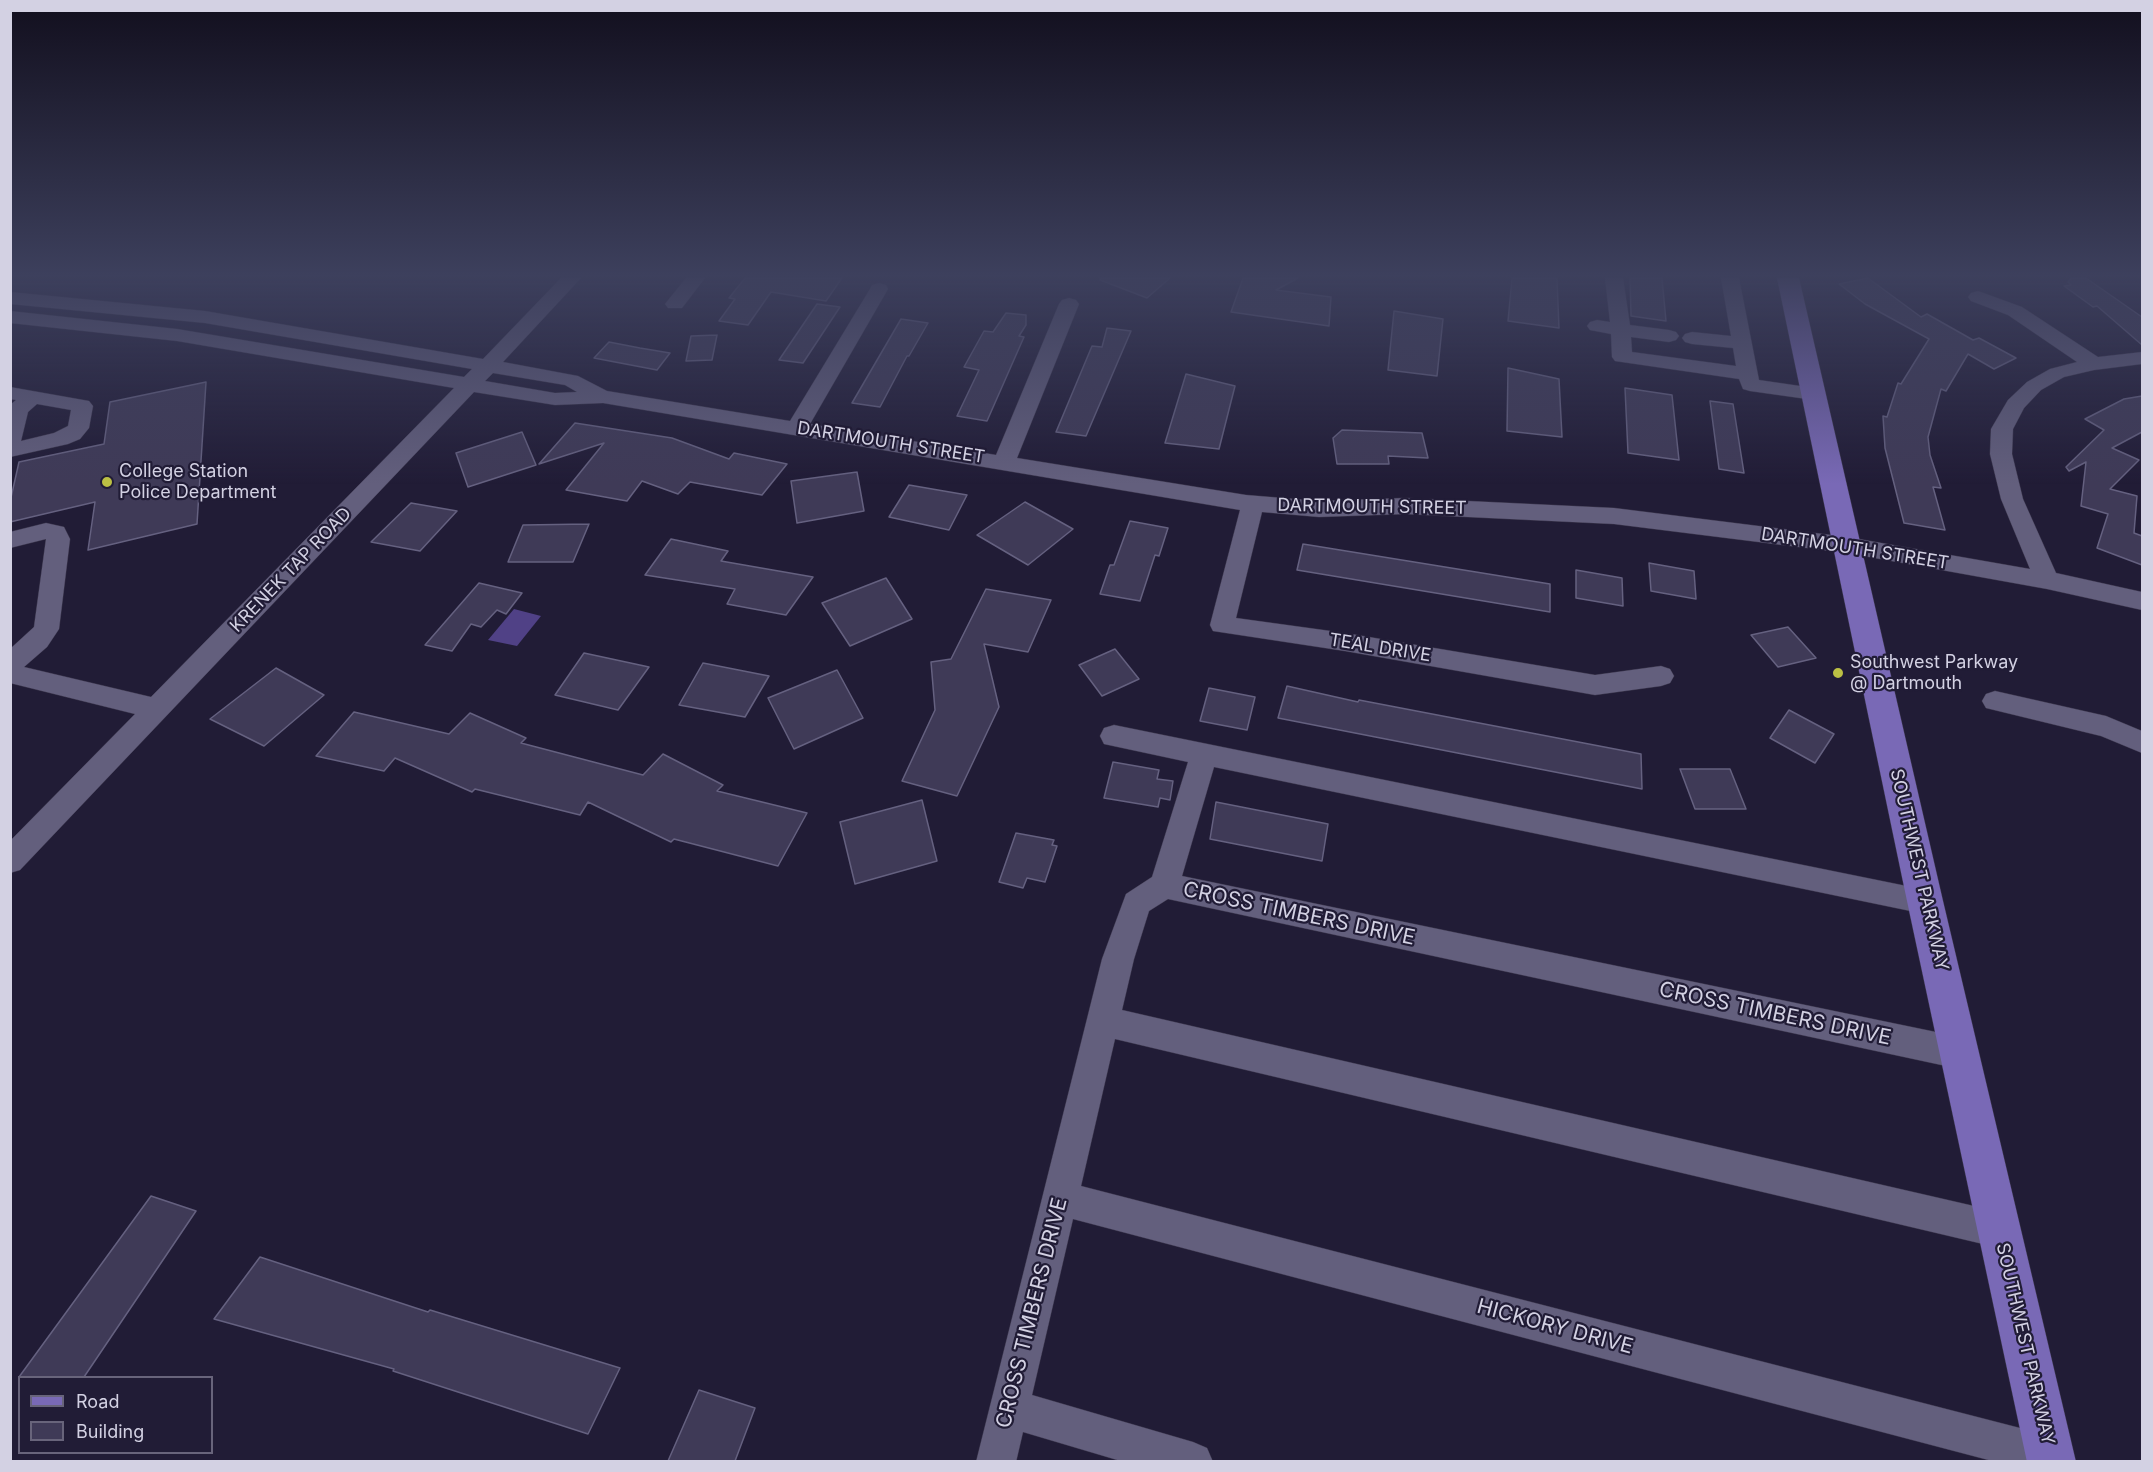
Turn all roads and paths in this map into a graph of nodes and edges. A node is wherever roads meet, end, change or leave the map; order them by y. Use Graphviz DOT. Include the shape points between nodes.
graph roads {
  1 [pos="244,347"];
  2 [pos="380,347"];
  3 [pos="506,347"];
  4 [pos="845,347"];
  5 [pos="1052,347"];
  6 [pos="1622,347"];
  7 [pos="1743,347"];
  8 [pos="1803,347"];
  9 [pos="2068,347"];
  10 [pos="2142,358"];
  11 [pos="2094,364"];
  12 [pos="488,365"];
  13 [pos="1747,374"];
  14 [pos="468,386"];
  15 [pos="10,393"];
  16 [pos="1814,394"];
  17 [pos="32,397"];
  18 [pos="603,397"];
  19 [pos="797,428"];
  20 [pos="10,442"];
  21 [pos="10,450"];
  22 [pos="1004,462"];
  23 [pos="1253,503"];
  24 [pos="10,540"];
  25 [pos="1847,544"];
  26 [pos="2047,580"];
  27 [pos="2142,601"];
  28 [pos="10,664"];
  29 [pos="10,672"];
  30 [pos="1661,676"];
  31 [pos="1995,701"];
  32 [pos="157,709"];
  33 [pos="1114,736"];
  34 [pos="2142,742"];
  35 [pos="1204,754"];
  36 [pos="10,861"];
  37 [pos="1164,885"];
  38 [pos="1925,901"];
  39 [pos="1103,1021"];
  40 [pos="1960,1053"];
  41 [pos="1060,1198"];
  42 [pos="2000,1230"];
  43 [pos="1009,1408"];
  44 [pos="2051,1459"];
  45 [pos="996,1461"];
  46 [pos="1193,1461"];
  1 -- 14 [label="street, DARTMOUTH STREET"];
  2 -- 12 [label="street, DARTMOUTH STREET"];
  3 -- 12 [label="street, KRENEK TAP ROAD"];
  4 -- 19 [label="street"];
  5 -- 22 [label="street"];
  6 -- 13 [label="street" via="1622,357"];
  7 -- 13 [label="street"];
  8 -- 16 [label="main road, SOUTHWEST PARKWAY"];
  9 -- 11 [label="street"];
  10 -- 11 [label="street"];
  11 -- 26 [label="street" via="2057,373 2034,386 2015,405 2002,429 2001,454 2012,499"];
  12 -- 14 [label="street, KRENEK TAP ROAD"];
  12 -- 18 [label="street, DARTMOUTH STREET" via="571,380"];
  13 -- 16 [label="street" via="1750,385"];
  14 -- 18 [label="street, DARTMOUTH STREET" via="555,399"];
  14 -- 32 [label="street, KRENEK TAP ROAD"];
  15 -- 17 [label="street"];
  16 -- 25 [label="main road, SOUTHWEST PARKWAY"];
  17 -- 20 [label="street" via="18,410"];
  17 -- 21 [label="street" via="82,406 78,428 60,439"];
  18 -- 19 [label="street, DARTMOUTH STREET"];
  19 -- 22 [label="street, DARTMOUTH STREET"];
  22 -- 23 [label="street, DARTMOUTH STREET"];
  23 -- 25 [label="street, DARTMOUTH STREET" via="1319,509 1405,506 1614,516"];
  23 -- 30 [label="street, TEAL DRIVE" via="1222,625 1595,685"];
  24 -- 28 [label="street" via="46,531 56,533 58,539 46,629"];
  25 -- 26 [label="street, DARTMOUTH STREET"];
  25 -- 38 [label="main road, SOUTHWEST PARKWAY"];
  26 -- 27 [label="street, DARTMOUTH STREET"];
  29 -- 32 [label="street"];
  31 -- 34 [label="street" via="2106,728"];
  32 -- 36 [label="street, KRENEK TAP ROAD"];
  33 -- 35 [label="street"];
  35 -- 37 [label="street"];
  35 -- 38 [label="street"];
  37 -- 39 [label="street, CROSS TIMBERS DRIVE" via="1137,903"];
  37 -- 40 [label="street, CROSS TIMBERS DRIVE"];
  38 -- 40 [label="main road, SOUTHWEST PARKWAY"];
  39 -- 41 [label="street, CROSS TIMBERS DRIVE"];
  39 -- 42 [label="street"];
  40 -- 42 [label="main road, SOUTHWEST PARKWAY"];
  41 -- 43 [label="street, CROSS TIMBERS DRIVE"];
  41 -- 44 [label="street, HICKORY DRIVE"];
  42 -- 44 [label="main road, SOUTHWEST PARKWAY"];
  43 -- 45 [label="street, CROSS TIMBERS DRIVE"];
  43 -- 46 [label="street"];
}
